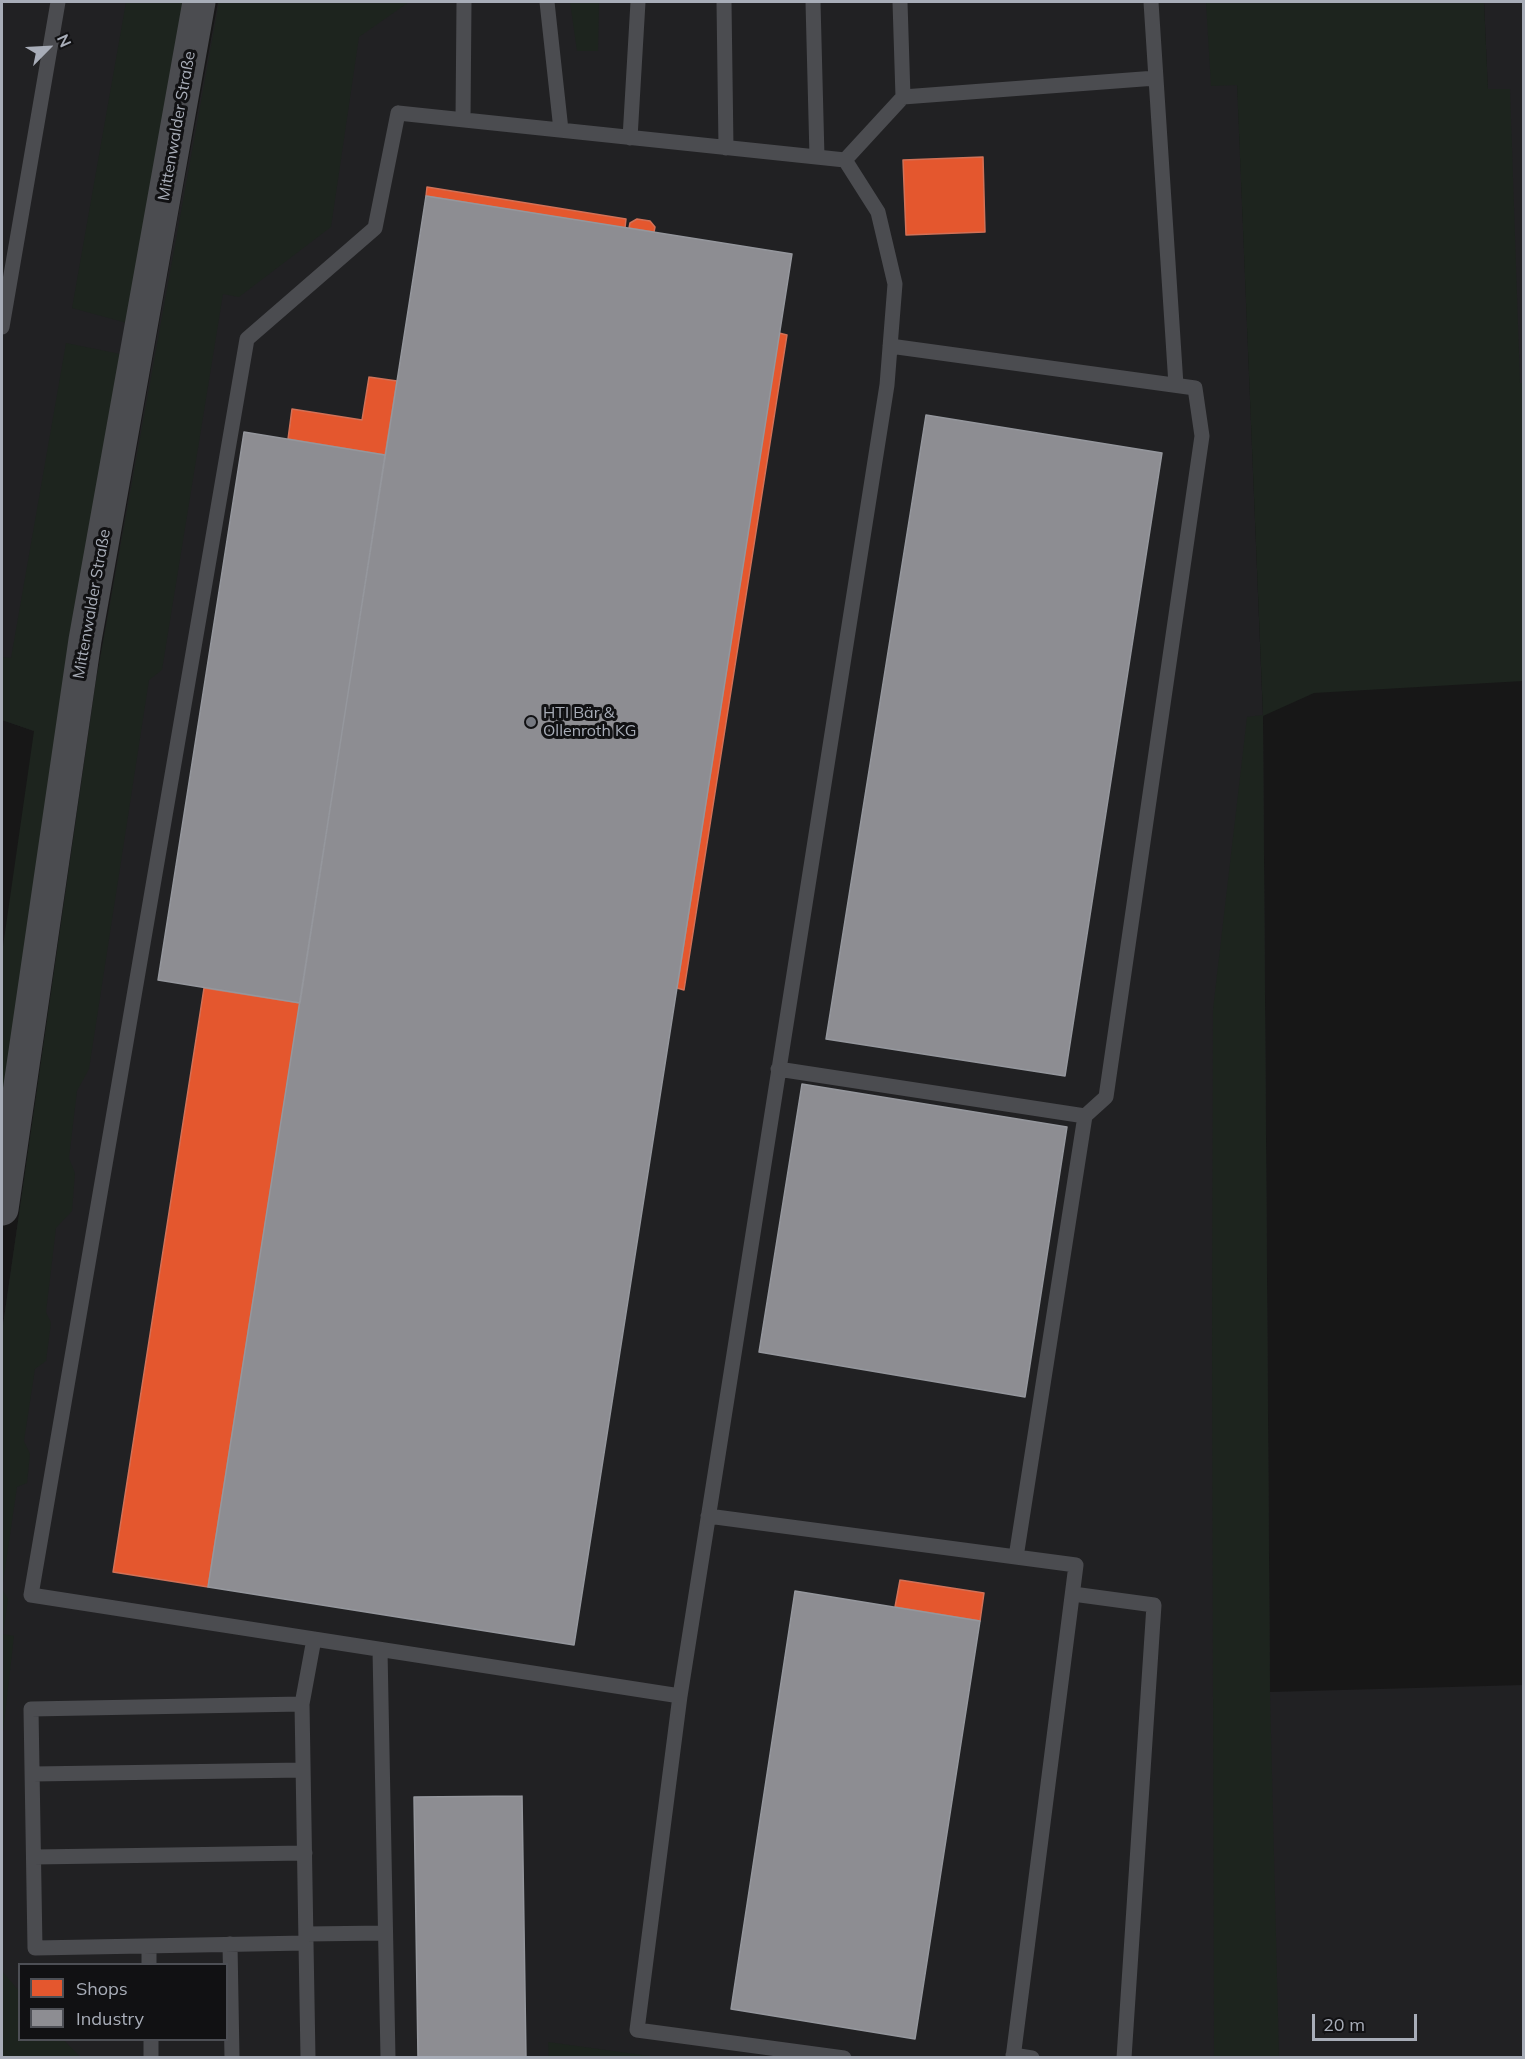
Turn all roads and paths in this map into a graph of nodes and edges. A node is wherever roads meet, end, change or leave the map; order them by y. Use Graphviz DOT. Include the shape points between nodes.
graph roads {
  1 [pos="58,2"];
  2 [pos="199,2"];
  3 [pos="464,2"];
  4 [pos="547,2"];
  5 [pos="638,2"];
  6 [pos="724,2"];
  7 [pos="813,2"];
  8 [pos="900,2"];
  9 [pos="1151,2"];
  10 [pos="1156,78"];
  11 [pos="903,97"];
  12 [pos="463,120"];
  13 [pos="561,130"];
  14 [pos="630,138"];
  15 [pos="726,148"];
  16 [pos="817,157"];
  17 [pos="845,160"];
  18 [pos="3,308"];
  19 [pos="2,327"];
  20 [pos="890,346"];
  21 [pos="1176,386"];
  22 [pos="778,1068"];
  23 [pos="1085,1116"];
  24 [pos="2,1209"];
  25 [pos="708,1516"];
  26 [pos="1016,1557"];
  27 [pos="1073,1594"];
  28 [pos="314,1639"];
  29 [pos="380,1650"];
  30 [pos="680,1696"];
  31 [pos="302,1704"];
  32 [pos="303,1770"];
  33 [pos="33,1774"];
  34 [pos="305,1853"];
  35 [pos="34,1857"];
  36 [pos="385,1933"];
  37 [pos="306,1939"];
  38 [pos="230,1944"];
  39 [pos="149,1946"];
  40 [pos="149,1963"];
  41 [pos="151,2041"];
  42 [pos="1013,2056"];
  43 [pos="151,2058"];
  44 [pos="232,2058"];
  45 [pos="309,2058"];
  46 [pos="388,2058"];
  47 [pos="844,2058"];
  48 [pos="1032,2058"];
  49 [pos="1124,2058"];
  1 -- 18 [label="lane"];
  2 -- 24 [label="street, Mittenwalder Straße" via="85,640"];
  3 -- 12 [label="lane"];
  4 -- 13 [label="lane"];
  5 -- 14 [label="lane"];
  6 -- 15 [label="lane"];
  7 -- 16 [label="lane"];
  8 -- 11 [label="lane"];
  9 -- 10 [label="lane"];
  10 -- 11 [label="lane"];
  10 -- 21 [label="lane"];
  11 -- 17 [label="lane"];
  12 -- 13 [label="lane"];
  12 -- 28 [label="lane" via="398,113 375,228 247,339 31,1595"];
  13 -- 14 [label="lane"];
  14 -- 15 [label="lane"];
  15 -- 16 [label="lane"];
  16 -- 17 [label="lane"];
  17 -- 20 [label="lane" via="878,212 895,284"];
  18 -- 19 [label="lane"];
  20 -- 21 [label="lane"];
  20 -- 22 [label="lane" via="887,385"];
  21 -- 23 [label="lane" via="1195,388 1202,436 1106,1097"];
  22 -- 23 [label="lane"];
  22 -- 25 [label="lane"];
  23 -- 26 [label="lane"];
  25 -- 26 [label="lane"];
  25 -- 30 [label="lane"];
  26 -- 27 [label="lane" via="1076,1565"];
  27 -- 42 [label="lane"];
  27 -- 49 [label="lane" via="1154,1605"];
  28 -- 29 [label="lane"];
  28 -- 31 [label="lane"];
  29 -- 30 [label="lane"];
  29 -- 36 [label="lane"];
  30 -- 47 [label="lane" via="637,2030"];
  31 -- 32 [label="lane"];
  31 -- 33 [label="lane" via="31,1708"];
  32 -- 33 [label="lane"];
  32 -- 34 [label="lane"];
  33 -- 35 [label="lane"];
  34 -- 35 [label="lane"];
  34 -- 37 [label="lane"];
  35 -- 39 [label="lane" via="35,1948"];
  36 -- 37 [label="lane"];
  36 -- 46 [label="lane"];
  37 -- 38 [label="lane"];
  37 -- 45 [label="lane"];
  38 -- 39 [label="lane"];
  38 -- 44 [label="lane"];
  39 -- 40 [label="lane"];
  41 -- 43 [label="lane"];
  42 -- 48 [label="lane"];
}
